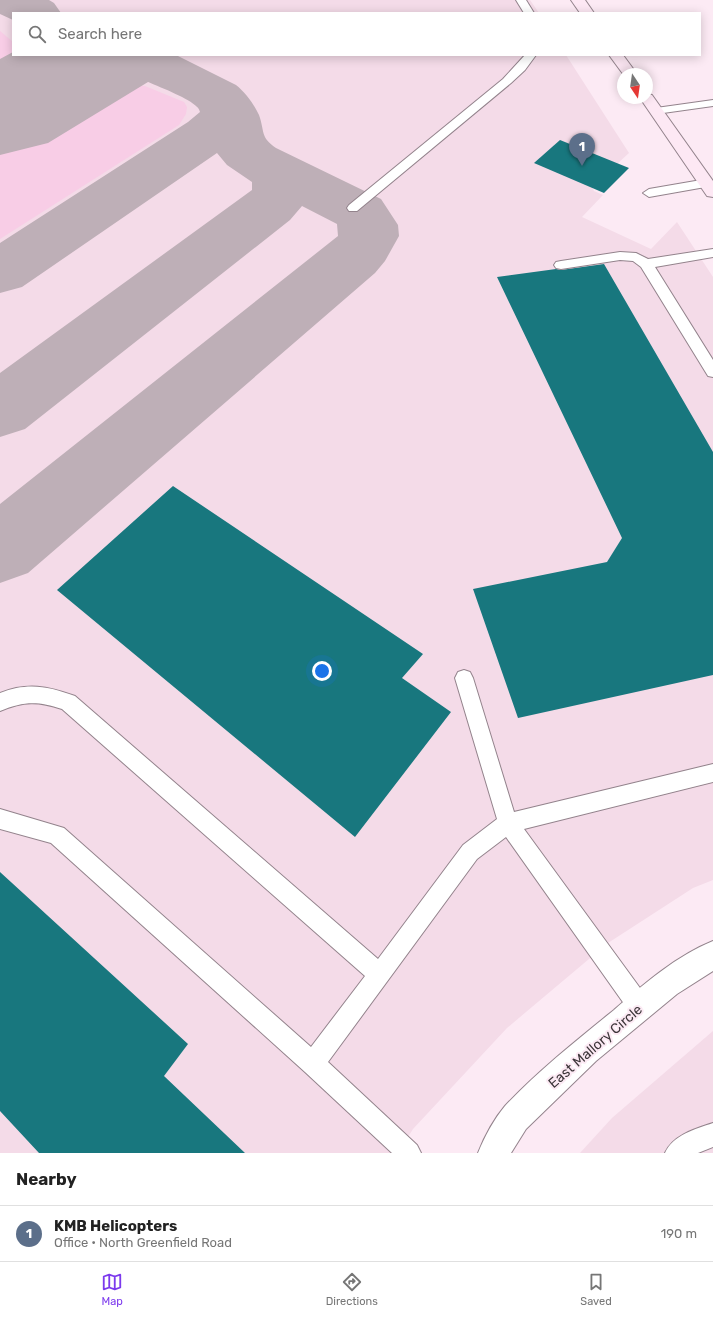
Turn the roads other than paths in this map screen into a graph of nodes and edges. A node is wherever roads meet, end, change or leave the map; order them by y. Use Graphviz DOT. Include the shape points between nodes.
graph roads {
  1 [pos="521,0"];
  2 [pos="578,0"];
  3 [pos="528,12"];
  4 [pos="586,12"];
  5 [pos="530,56"];
  6 [pos="617,56"];
  7 [pos="626,68"];
  8 [pos="651,104"];
  9 [pos="713,104"];
  10 [pos="656,111"];
  11 [pos="710,188"];
  12 [pos="649,193"];
  13 [pos="353,208"];
  14 [pos="713,253"];
  15 [pos="646,264"];
  16 [pos="561,265"];
  17 [pos="713,372"];
  18 [pos="464,678"];
  19 [pos="0,702"];
  20 [pos="713,773"];
  21 [pos="0,819"];
  22 [pos="508,823"];
  23 [pos="713,955"];
  24 [pos="379,974"];
  25 [pos="640,1007"];
  26 [pos="314,1064"];
  27 [pos="713,1135"];
  28 [pos="409,1153"];
  29 [pos="493,1153"];
  30 [pos="677,1153"];
  1 -- 3 [label="lane"];
  2 -- 4 [label="main road"];
  5 -- 13 [label="lane" via="507,81"];
  6 -- 7 [label="main road"];
  8 -- 10 [label="main road"];
  9 -- 10 [label="lane"];
  10 -- 11 [label="main road"];
  11 -- 12 [label="lane"];
  14 -- 15 [label="lane"];
  15 -- 16 [label="lane" via="636,257 620,256"];
  15 -- 17 [label="lane"];
  18 -- 22 [label="lane"];
  19 -- 24 [label="lane" via="12,697 43,694 68,702"];
  20 -- 22 [label="lane"];
  21 -- 26 [label="lane" via="57,835"];
  22 -- 24 [label="lane" via="470,852"];
  22 -- 25 [label="lane"];
  23 -- 25 [label="street, East Mallory Circle" via="668,984"];
  24 -- 26 [label="lane"];
  25 -- 29 [label="street, East Mallory Circle" via="586,1051 515,1118"];
  26 -- 28 [label="lane"];
  27 -- 30 [label="lane" via="695,1141"];
}
